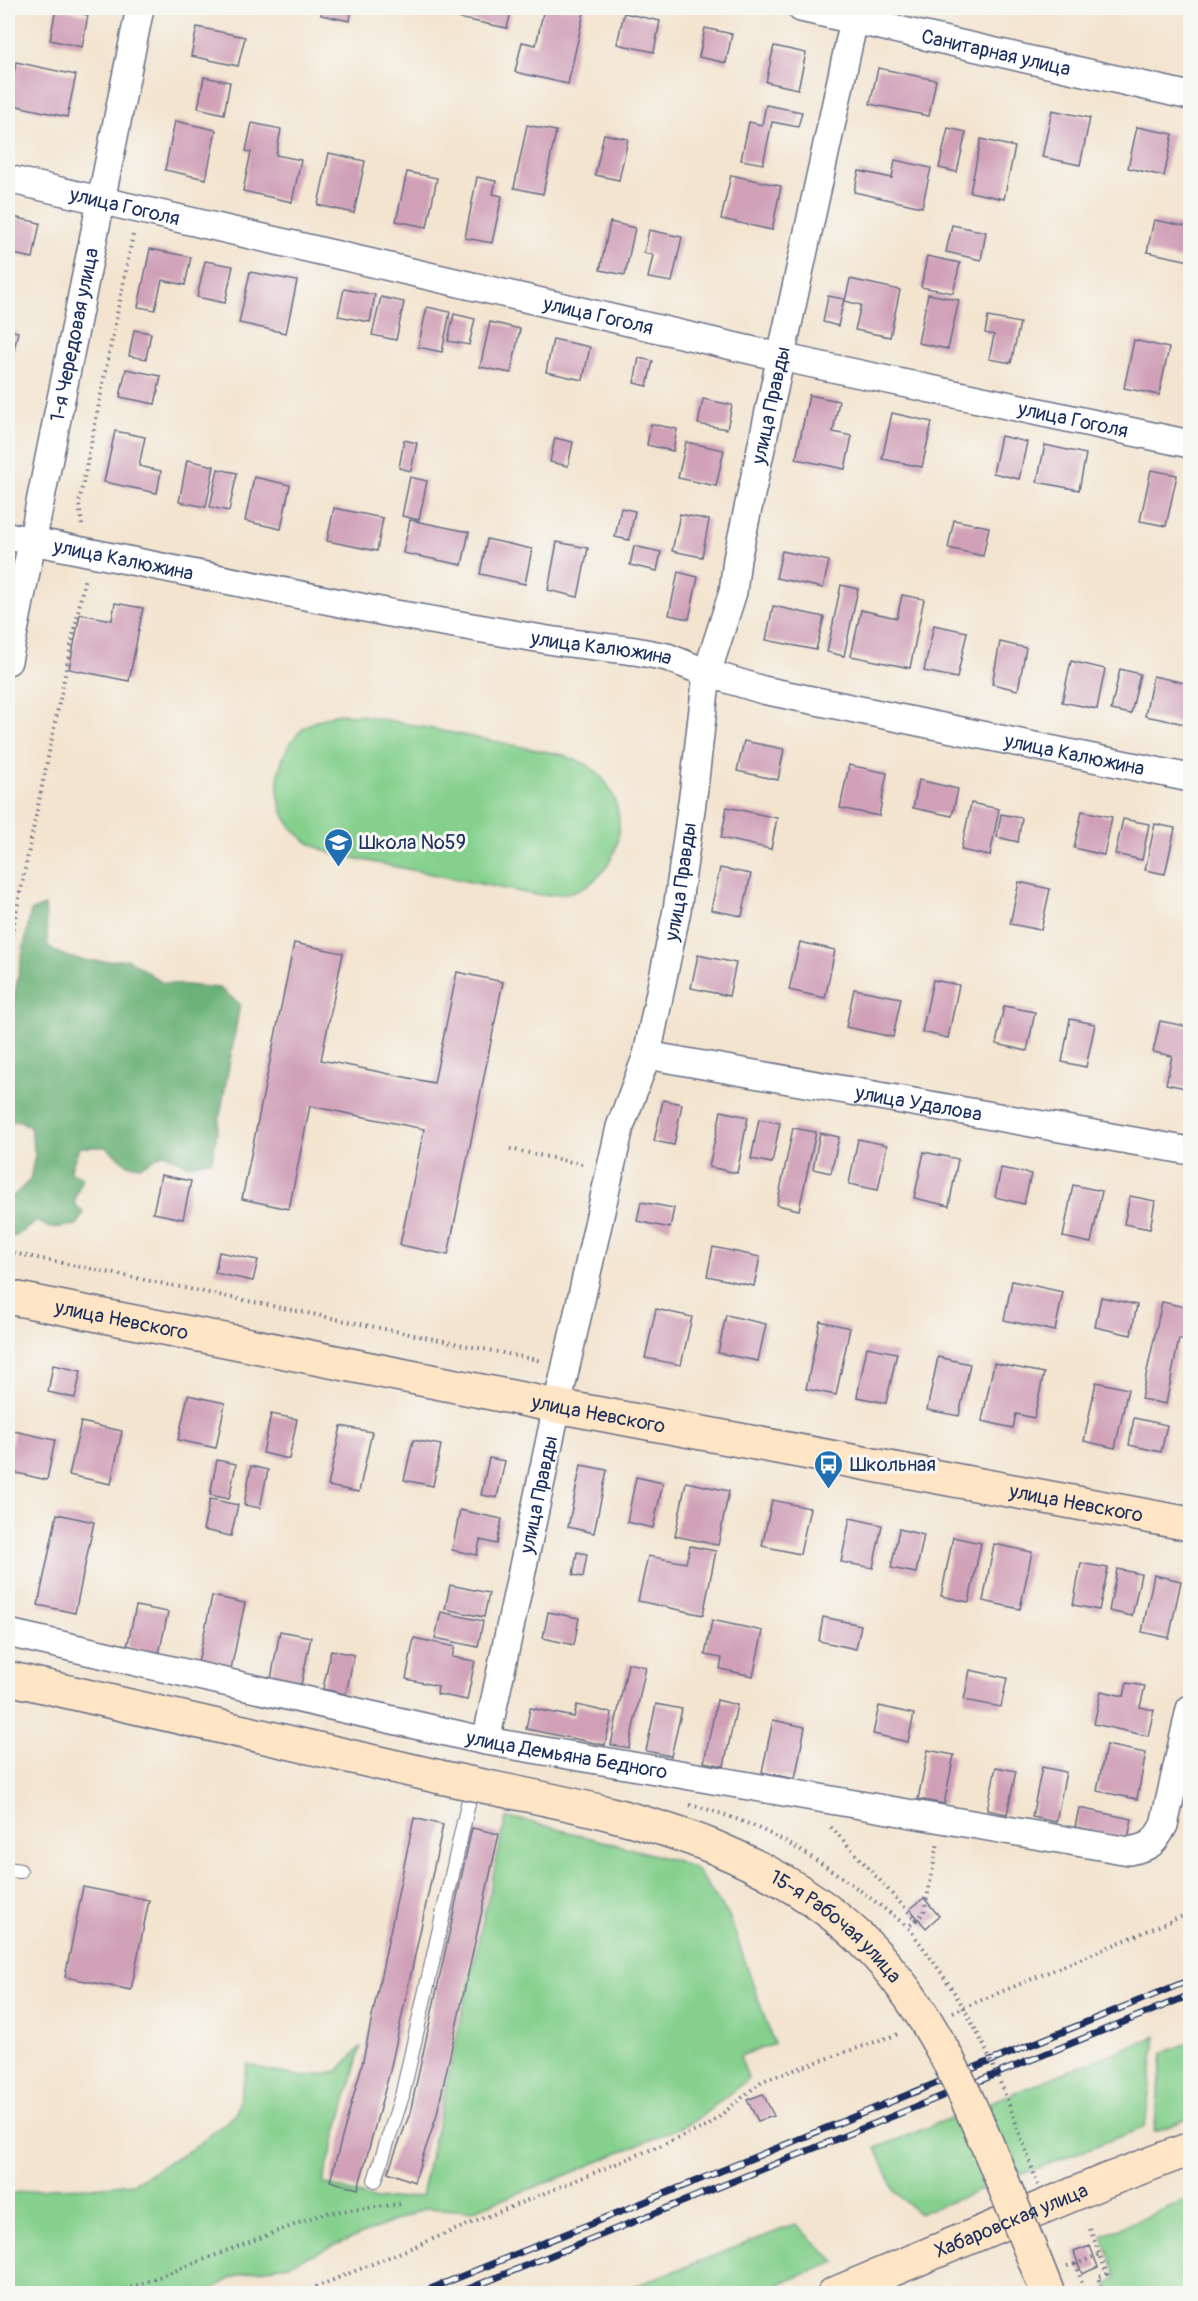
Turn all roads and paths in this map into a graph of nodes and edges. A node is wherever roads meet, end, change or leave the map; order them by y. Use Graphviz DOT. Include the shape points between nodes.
graph roads {
  1 [pos="141,8"];
  2 [pos="801,8"];
  3 [pos="854,20"];
  4 [pos="1191,96"];
  5 [pos="8,179"];
  6 [pos="101,199"];
  7 [pos="139,208"];
  8 [pos="780,357"];
  9 [pos="1191,444"];
  10 [pos="20,538"];
  11 [pos="87,552"];
  12 [pos="8,661"];
  13 [pos="707,673"];
  14 [pos="1191,778"];
  15 [pos="8,952"];
  16 [pos="648,1055"];
  17 [pos="510,1149"];
  18 [pos="1191,1151"];
  19 [pos="590,1165"];
  20 [pos="8,1252"];
  21 [pos="8,1297"];
  22 [pos="547,1362"];
  23 [pos="557,1406"];
  24 [pos="1191,1524"];
  25 [pos="8,1633"];
  26 [pos="8,1678"];
  27 [pos="1191,1708"];
  28 [pos="485,1747"];
  29 [pos="468,1804"];
  30 [pos="942,1818"];
  31 [pos="827,1822"];
  32 [pos="708,2126"];
  33 [pos="1191,2149"];
  34 [pos="375,2180"];
  35 [pos="401,2204"];
  36 [pos="1090,2229"];
  37 [pos="1100,2254"];
  38 [pos="114,2294"];
  39 [pos="299,2294"];
  40 [pos="834,2294"];
  41 [pos="1048,2294"];
  42 [pos="1085,2294"];
  43 [pos="1103,2294"];
  1 -- 6 [label="street, 1-я Чередовая улица"];
  2 -- 3 [label="street, Санитарная улица"];
  3 -- 4 [label="street, Санитарная улица"];
  3 -- 8 [label="street, улица Правды"];
  5 -- 6 [label="street, улица Гоголя"];
  6 -- 7 [label="street, улица Гоголя"];
  6 -- 10 [label="street, 1-я Чередовая улица"];
  7 -- 8 [label="street, улица Гоголя"];
  7 -- 11 [label="path" via="79,503"];
  8 -- 9 [label="street, улица Гоголя"];
  8 -- 13 [label="street, улица Правды" via="733,592"];
  10 -- 11 [label="street, улица Калюжина"];
  10 -- 12 [label="street, 1-я Чередовая улица"];
  11 -- 13 [label="street, улица Калюжина" via="390,613 667,657"];
  11 -- 15 [label="path" via="88,564"];
  13 -- 14 [label="street, улица Калюжина" via="763,690"];
  13 -- 16 [label="street, улица Правды" via="677,910"];
  16 -- 18 [label="street, улица Удалова"];
  16 -- 23 [label="street, улица Правды" via="620,1127"];
  17 -- 19 [label="path"];
  20 -- 22 [label="path"];
  21 -- 23 [label="main road, улица Невского"];
  23 -- 24 [label="main road, улица Невского"];
  23 -- 28 [label="street, улица Правды"];
  25 -- 28 [label="street, улица Демьяна Бедного"];
  26 -- 41 [label="main road, 15-я Рабочая улица, bridge" via="627,1819 716,1848 787,1882 831,1912 871,1949 917,2006 969,2098"];
  27 -- 30 [label="street, улица Демьяна Бедного" via="1164,1825 1156,1841 1145,1848 1129,1851"];
  28 -- 30 [label="street, улица Демьяна Бедного"];
  29 -- 34 [label="lane" via="402,2096"];
  30 -- 31 [label="path" via="924,1913 916,1920"];
  32 -- 39 [label="path"];
  33 -- 40 [label="main road, Хабаровская улица"];
  35 -- 38 [label="path" via="325,2213"];
  36 -- 37 [label="path"];
  37 -- 42 [label="path" via="1076,2264"];
  37 -- 43 [label="path" via="1107,2274 1098,2277"];
}
